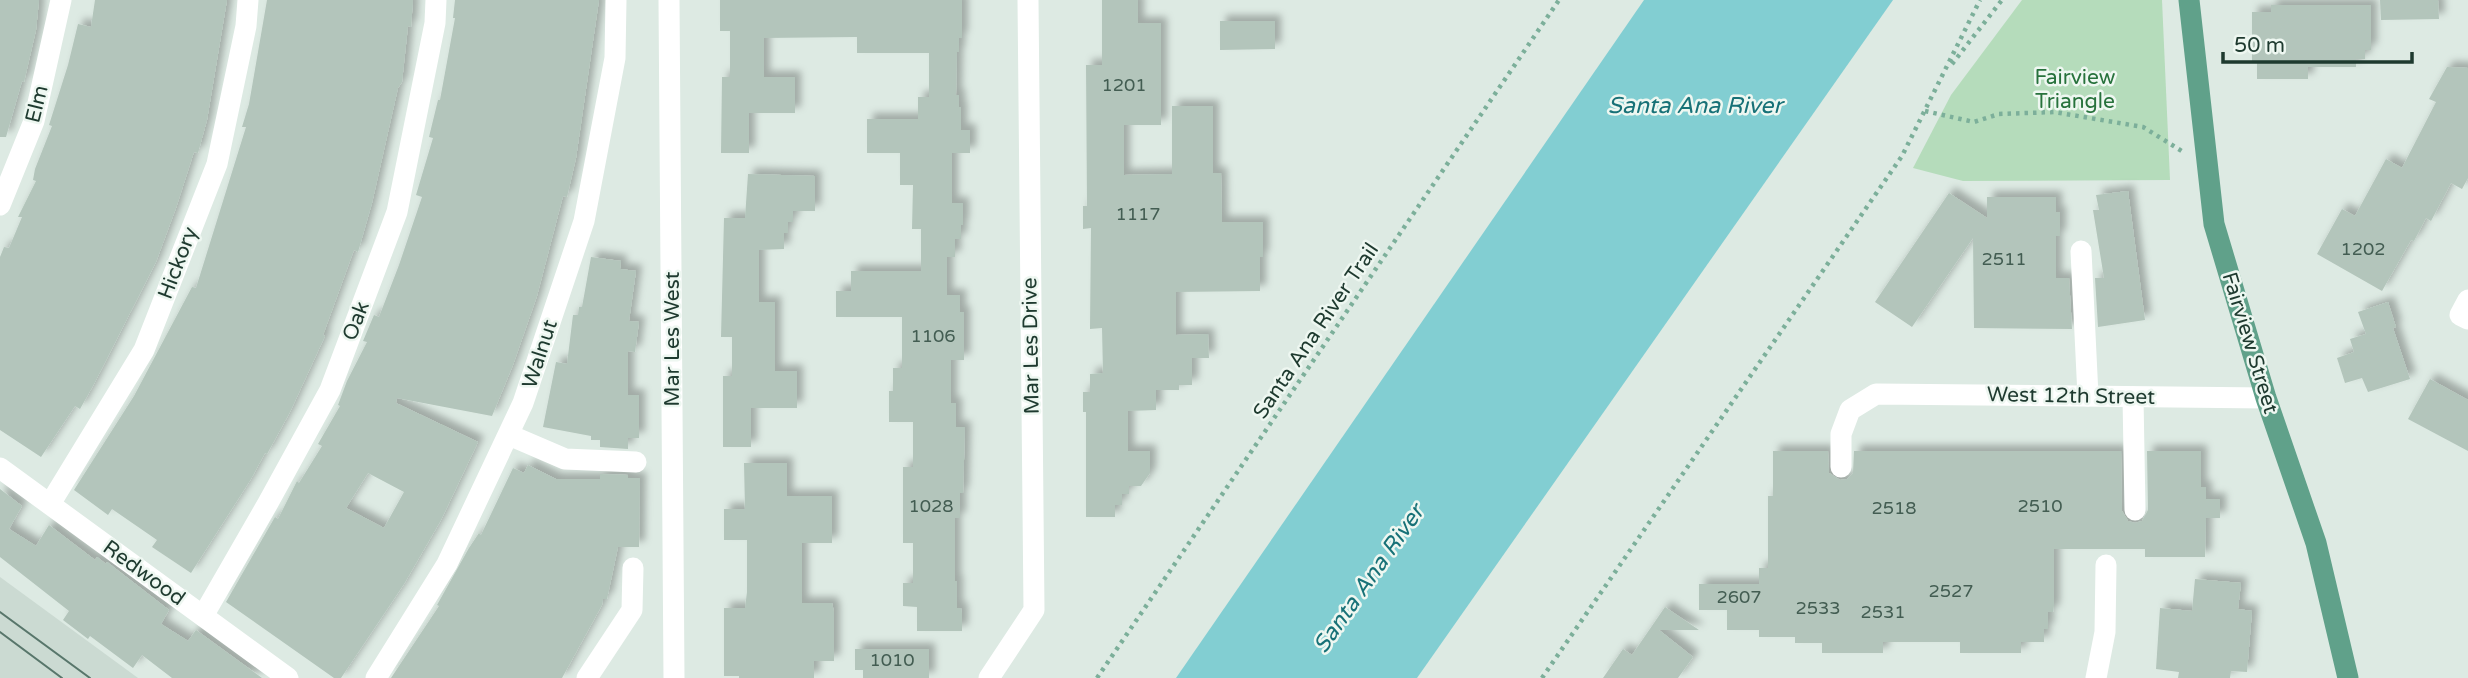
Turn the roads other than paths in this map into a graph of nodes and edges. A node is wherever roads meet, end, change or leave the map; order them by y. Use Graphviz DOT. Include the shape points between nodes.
graph roads {
  1 [pos="61,0"];
  2 [pos="248,0"];
  3 [pos="436,0"];
  4 [pos="616,0"];
  5 [pos="669,0"];
  6 [pos="1028,0"];
  7 [pos="2189,0"];
  8 [pos="0,205"];
  9 [pos="2081,251"];
  10 [pos="2088,396"];
  11 [pos="2133,397"];
  12 [pos="2266,398"];
  13 [pos="509,435"];
  14 [pos="636,462"];
  15 [pos="1841,467"];
  16 [pos="0,468"];
  17 [pos="50,505"];
  18 [pos="2135,510"];
  19 [pos="2106,565"];
  20 [pos="633,568"];
  21 [pos="203,615"];
  22 [pos="288,678"];
  23 [pos="376,678"];
  24 [pos="587,678"];
  25 [pos="674,678"];
  26 [pos="989,678"];
  27 [pos="2096,678"];
  28 [pos="2348,678"];
  1 -- 8 [label="street, Elm" via="34,121"];
  2 -- 17 [label="street, Hickory" via="217,164 144,350"];
  3 -- 21 [label="street, Oak" via="393,225 330,390"];
  4 -- 13 [label="street, Walnut" via="615,58 584,221"];
  5 -- 25 [label="street, Mar Les West"];
  6 -- 26 [label="street, Mar Les Drive" via="1034,610"];
  7 -- 12 [label="main road, Fairview Street" via="2214,224"];
  9 -- 10 [label="street"];
  10 -- 11 [label="street, West 12th Street"];
  10 -- 15 [label="street, West 12th Street" via="1876,394 1850,410 1841,434"];
  11 -- 12 [label="street, West 12th Street"];
  11 -- 18 [label="street"];
  12 -- 28 [label="main road, Fairview Street" via="2316,543"];
  13 -- 14 [label="street" via="565,459"];
  13 -- 23 [label="street, Walnut" via="447,564"];
  16 -- 17 [label="street, Redwood"];
  17 -- 21 [label="street, Redwood"];
  19 -- 27 [label="street" via="2105,632"];
  20 -- 24 [label="street" via="632,610"];
  21 -- 22 [label="street, Redwood"];
}
